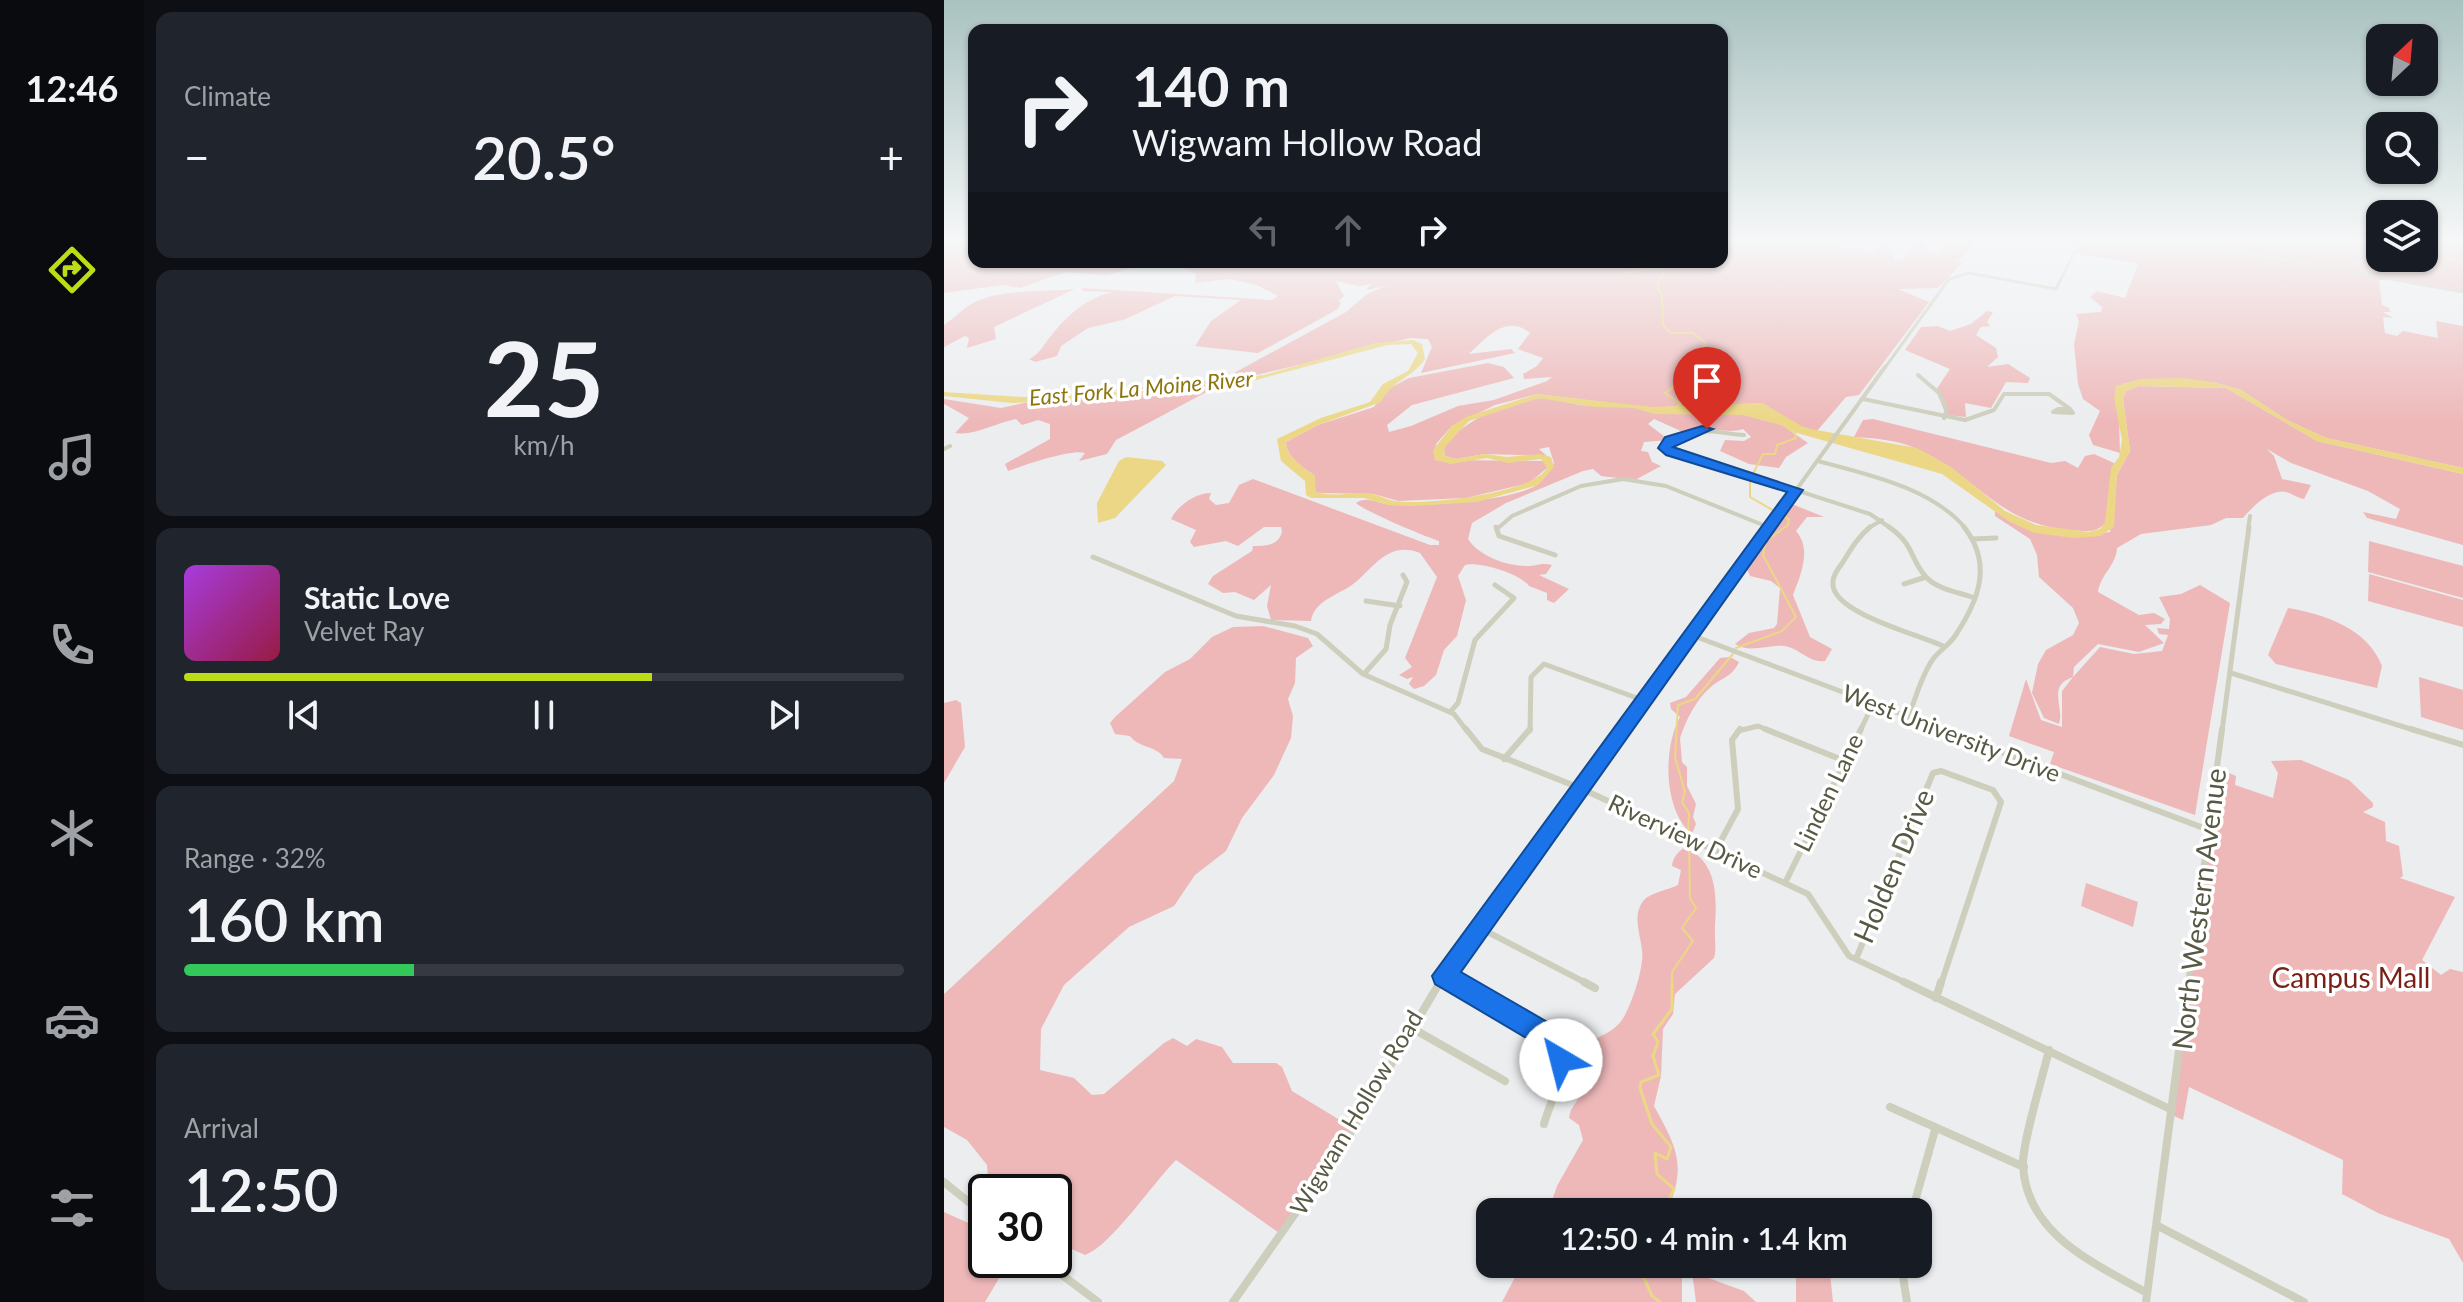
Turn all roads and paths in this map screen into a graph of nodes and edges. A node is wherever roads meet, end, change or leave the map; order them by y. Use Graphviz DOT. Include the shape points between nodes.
graph roads {
  1 [pos="1933,302"];
  2 [pos="1918,375"];
  3 [pos="1863,399"];
  4 [pos="2070,409"];
  5 [pos="1944,418"];
  6 [pos="1744,435"];
  7 [pos="950,446"];
  8 [pos="944,449"];
  9 [pos="1818,461"];
  10 [pos="1796,490"];
  11 [pos="2250,516"];
  12 [pos="1882,520"];
  13 [pos="1768,527"];
  14 [pos="1996,538"];
  15 [pos="1972,539"];
  16 [pos="1555,555"];
  17 [pos="1093,557"];
  18 [pos="1403,575"];
  19 [pos="1926,577"];
  20 [pos="1904,584"];
  21 [pos="1495,585"];
  22 [pos="1972,597"];
  23 [pos="1366,601"];
  24 [pos="1400,606"];
  25 [pos="1694,636"];
  26 [pos="1945,647"];
  27 [pos="2231,673"];
  28 [pos="1363,674"];
  29 [pos="1645,701"];
  30 [pos="1873,704"];
  31 [pos="1450,712"];
  32 [pos="1908,717"];
  33 [pos="2463,745"];
  34 [pos="1504,759"];
  35 [pos="1845,761"];
  36 [pos="1580,788"];
  37 [pos="2209,830"];
  38 [pos="1716,850"];
  39 [pos="1785,883"];
  40 [pos="1478,927"];
  41 [pos="1856,959"];
  42 [pos="1444,976"];
  43 [pos="1595,988"];
  44 [pos="1936,998"];
  45 [pos="1410,1027"];
  46 [pos="2049,1050"];
  47 [pos="1505,1081"];
  48 [pos="1890,1107"];
  49 [pos="2172,1110"];
  50 [pos="1544,1124"];
  51 [pos="1935,1130"];
  52 [pos="2024,1167"];
  53 [pos="944,1182"];
  54 [pos="1916,1198"];
  55 [pos="968,1201"];
  56 [pos="2158,1226"];
  57 [pos="1066,1278"];
  58 [pos="1903,1278"];
  59 [pos="2147,1297"];
  60 [pos="1098,1302"];
  61 [pos="1233,1302"];
  62 [pos="1907,1302"];
  63 [pos="2304,1302"];
  1 -- 3 [label="street, Wigwam Hollow Road"];
  2 -- 5 [label="street" via="1939,393 1947,409"];
  3 -- 5 [label="street"];
  3 -- 9 [label="street, Wigwam Hollow Road"];
  4 -- 5 [label="street" via="2063,398 2047,394 2004,394 1992,411 1965,420"];
  6 -- 10 [label="street" via="1703,429 1670,440 1665,448"];
  7 -- 8 [label="street"];
  9 -- 10 [label="street, Wigwam Hollow Road"];
  9 -- 15 [label="street" via="1908,489 1945,512"];
  10 -- 12 [label="street"];
  10 -- 13 [label="street, Wigwam Hollow Road"];
  11 -- 27 [label="street, North Western Avenue"];
  12 -- 19 [label="street" via="1906,539"];
  12 -- 26 [label="street" via="1862,533 1838,569 1832,585 1836,596 1856,612"];
  13 -- 16 [label="street" via="1663,487 1606,479 1496,527 1499,536"];
  13 -- 25 [label="street, Wigwam Hollow Road"];
  14 -- 15 [label="street"];
  15 -- 22 [label="street" via="1983,566"];
  17 -- 28 [label="street, Riverview Drive" via="1236,616 1312,632"];
  18 -- 24 [label="street" via="1407,582"];
  19 -- 20 [label="street"];
  19 -- 22 [label="street"];
  21 -- 31 [label="street" via="1514,598 1475,640 1458,703"];
  22 -- 26 [label="street"];
  23 -- 24 [label="street"];
  24 -- 28 [label="street" via="1383,653"];
  25 -- 29 [label="street, Wigwam Hollow Road"];
  25 -- 30 [label="street, West University Drive"];
  26 -- 32 [label="street" via="1931,664"];
  27 -- 33 [label="street"];
  27 -- 37 [label="street, North Western Avenue"];
  28 -- 31 [label="street, Riverview Drive"];
  29 -- 34 [label="street" via="1549,663 1532,674 1530,733"];
  29 -- 36 [label="street, Wigwam Hollow Road"];
  30 -- 32 [label="street, West University Drive"];
  30 -- 35 [label="street, Linden Lane"];
  31 -- 34 [label="street, Riverview Drive" via="1475,744"];
  32 -- 37 [label="street, West University Drive"];
  34 -- 36 [label="street, Riverview Drive"];
  35 -- 38 [label="street" via="1758,726 1739,729 1732,740 1738,809"];
  35 -- 39 [label="street, Linden Lane"];
  36 -- 38 [label="street, Riverview Drive"];
  36 -- 40 [label="street, Wigwam Hollow Road"];
  37 -- 49 [label="street, North Western Avenue"];
  38 -- 39 [label="street, Riverview Drive"];
  39 -- 41 [label="street, Riverview Drive" via="1812,897 1842,950"];
  40 -- 42 [label="street, Wigwam Hollow Road"];
  40 -- 43 [label="street"];
  41 -- 44 [label="street, Riverview Drive"];
  41 -- 44 [label="street, Holden Drive" via="1933,773 1941,771 1988,788 2001,800"];
  42 -- 45 [label="street, Wigwam Hollow Road"];
  42 -- 50 [label="street" via="1526,1022 1557,1046 1561,1060"];
  44 -- 46 [label="street, Riverview Drive"];
  45 -- 47 [label="street"];
  45 -- 61 [label="street, Wigwam Hollow Road" via="1342,1147"];
  46 -- 49 [label="street, Riverview Drive"];
  46 -- 52 [label="street"];
  48 -- 51 [label="street"];
  49 -- 56 [label="street, North Western Avenue"];
  51 -- 52 [label="street"];
  51 -- 54 [label="street"];
  52 -- 59 [label="street" via="2038,1209 2058,1239"];
  53 -- 55 [label="street"];
  56 -- 59 [label="street, North Western Avenue"];
  56 -- 63 [label="street"];
  57 -- 60 [label="street"];
  58 -- 62 [label="street"];
}
